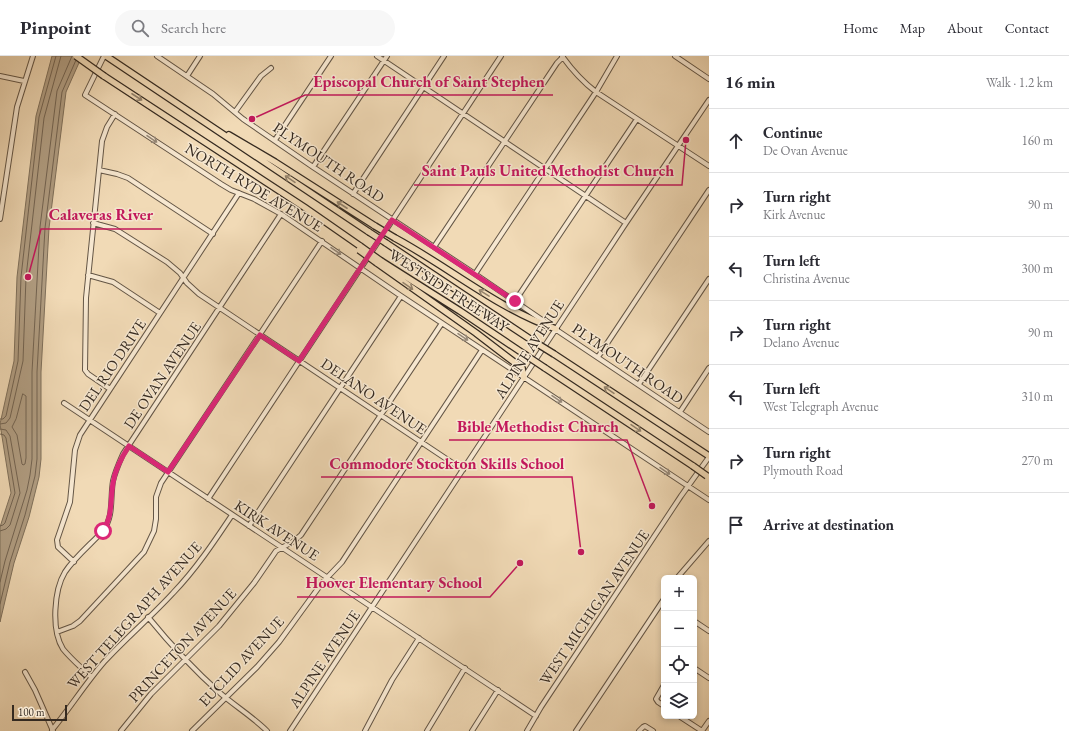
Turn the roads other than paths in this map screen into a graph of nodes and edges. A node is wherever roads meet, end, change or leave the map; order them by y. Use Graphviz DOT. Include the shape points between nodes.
graph roads {
  1 [pos="33,56"];
  2 [pos="76,56"];
  3 [pos="105,56"];
  4 [pos="157,56"];
  5 [pos="200,56"];
  6 [pos="331,56"];
  7 [pos="377,56"];
  8 [pos="387,56"];
  9 [pos="444,56"];
  10 [pos="501,56"];
  11 [pos="563,56"];
  12 [pos="617,56"];
  13 [pos="676,56"];
  14 [pos="384,61"];
  15 [pos="271,68"];
  16 [pos="0,76"];
  17 [pos="187,76"];
  18 [pos="709,79"];
  19 [pos="24,81"];
  20 [pos="423,87"];
  21 [pos="596,92"];
  22 [pos="709,100"];
  23 [pos="175,102"];
  24 [pos="236,112"];
  25 [pos="115,114"];
  26 [pos="463,114"];
  27 [pos="637,119"];
  28 [pos="275,140"];
  29 [pos="505,141"];
  30 [pos="678,146"];
  31 [pos="709,166"];
  32 [pos="313,167"];
  33 [pos="545,168"];
  34 [pos="99,170"];
  35 [pos="709,190"];
  36 [pos="240,194"];
  37 [pos="353,194"];
  38 [pos="585,195"];
  39 [pos="281,214"];
  40 [pos="0,219"];
  41 [pos="392,220"];
  42 [pos="93,223"];
  43 [pos="626,223"];
  44 [pos="213,234"];
  45 [pos="322,241"];
  46 [pos="434,247"];
  47 [pos="379,262"];
  48 [pos="361,268"];
  49 [pos="475,274"];
  50 [pos="88,275"];
  51 [pos="184,278"];
  52 [pos="709,279"];
  53 [pos="401,296"];
  54 [pos="515,301"];
  55 [pos="220,308"];
  56 [pos="160,313"];
  57 [pos="442,323"];
  58 [pos="556,330"];
  59 [pos="260,335"];
  60 [pos="482,350"];
  61 [pos="598,357"];
  62 [pos="299,361"];
  63 [pos="709,368"];
  64 [pos="524,378"];
  65 [pos="639,384"];
  66 [pos="340,388"];
  67 [pos="110,389"];
  68 [pos="64,403"];
  69 [pos="680,412"];
  70 [pos="381,416"];
  71 [pos="89,420"];
  72 [pos="709,432"];
  73 [pos="421,443"];
  74 [pos="129,446"];
  75 [pos="709,456"];
  76 [pos="463,470"];
  77 [pos="168,472"];
  78 [pos="708,477"];
  79 [pos="688,487"];
  80 [pos="208,499"];
  81 [pos="709,500"];
  82 [pos="232,515"];
  83 [pos="249,526"];
  84 [pos="709,541"];
  85 [pos="282,548"];
  86 [pos="74,562"];
  87 [pos="680,575"];
  88 [pos="328,578"];
  89 [pos="661,604"];
  90 [pos="372,607"];
  91 [pos="148,617"];
  92 [pos="697,623"];
  93 [pos="709,631"];
  94 [pos="57,632"];
  95 [pos="419,638"];
  96 [pos="185,660"];
  97 [pos="465,668"];
  98 [pos="697,670"];
  99 [pos="25,672"];
  100 [pos="91,677"];
  101 [pos="709,678"];
  102 [pos="498,690"];
  103 [pos="661,690"];
  104 [pos="226,697"];
  105 [pos="661,704"];
  106 [pos="536,716"];
  107 [pos="684,719"];
  108 [pos="709,722"];
  109 [pos="53,731"];
  110 [pos="121,731"];
  111 [pos="192,731"];
  112 [pos="267,731"];
  113 [pos="290,731"];
  114 [pos="365,731"];
  115 [pos="427,731"];
  116 [pos="472,731"];
  117 [pos="528,731"];
  118 [pos="576,731"];
  119 [pos="639,731"];
  120 [pos="653,731"];
  121 [pos="702,731"];
  1 -- 19 [label="street"];
  2 -- 47 [label="highway, one-way, bridge" via="304,206 324,225"];
  3 -- 23 [label="highway, WESTSIDE FREEWAY"];
  3 -- 25 [label="street, NORTH RYDE AVENUE" via="85,95"];
  4 -- 17 [label="street, PLYMOUTH ROAD"];
  5 -- 17 [label="street"];
  6 -- 28 [label="street"];
  7 -- 14 [label="street"];
  8 -- 14 [label="street"];
  9 -- 20 [label="street"];
  10 -- 26 [label="street"];
  11 -- 21 [label="street" via="576,74"];
  11 -- 29 [label="street"];
  12 -- 21 [label="street"];
  13 -- 18 [label="street"];
  14 -- 20 [label="street"];
  14 -- 32 [label="street"];
  15 -- 24 [label="street" via="261,76"];
  16 -- 19 [label="street"];
  17 -- 24 [label="street, PLYMOUTH ROAD"];
  19 -- 40 [label="street" via="17,107"];
  20 -- 26 [label="street"];
  20 -- 37 [label="street"];
  21 -- 27 [label="street"];
  21 -- 33 [label="street"];
  22 -- 30 [label="street, ALPINE AVENUE"];
  58 -- 23 [label="highway, one-way, bridge" via="490,296"];
  75 -- 23 [label="highway, WESTSIDE FREEWAY, one-way, bridge"];
  24 -- 28 [label="street, PLYMOUTH ROAD"];
  25 -- 34 [label="street" via="102,141"];
  25 -- 36 [label="street, NORTH RYDE AVENUE, one-way" via="198,170"];
  26 -- 29 [label="street"];
  26 -- 41 [label="street"];
  27 -- 30 [label="street"];
  27 -- 38 [label="street"];
  28 -- 32 [label="street, PLYMOUTH ROAD"];
  29 -- 33 [label="street"];
  29 -- 46 [label="street"];
  30 -- 31 [label="street"];
  30 -- 43 [label="street, ALPINE AVENUE"];
  32 -- 37 [label="street, PLYMOUTH ROAD"];
  33 -- 38 [label="street"];
  33 -- 49 [label="street"];
  34 -- 42 [label="street"];
  34 -- 44 [label="street" via="128,178"];
  35 -- 61 [label="street"];
  36 -- 39 [label="street, NORTH RYDE AVENUE"];
  36 -- 44 [label="street, DEL RIO DRIVE"];
  37 -- 41 [label="street, PLYMOUTH ROAD"];
  38 -- 43 [label="street"];
  38 -- 54 [label="street"];
  39 -- 45 [label="street, NORTH RYDE AVENUE"];
  39 -- 55 [label="street, DE OVAN AVENUE"];
  41 -- 46 [label="street, PLYMOUTH ROAD"];
  41 -- 48 [label="street"];
  42 -- 50 [label="street"];
  42 -- 51 [label="street, DELANO AVENUE" via="119,231 167,262"];
  43 -- 58 [label="street, ALPINE AVENUE"];
  44 -- 51 [label="street, DEL RIO DRIVE"];
  45 -- 48 [label="street, NORTH RYDE AVENUE, one-way"];
  45 -- 59 [label="street"];
  46 -- 49 [label="street, PLYMOUTH ROAD"];
  47 -- 64 [label="highway, one-way" via="522,368"];
  47 -- 78 [label="highway, WESTSIDE FREEWAY, one-way, bridge" via="460,311"];
  48 -- 53 [label="street, NORTH RYDE AVENUE"];
  48 -- 62 [label="street"];
  49 -- 54 [label="street, PLYMOUTH ROAD"];
  50 -- 56 [label="street" via="113,282"];
  50 -- 67 [label="street" via="85,318 86,370"];
  51 -- 55 [label="street, DELANO AVENUE" via="199,294"];
  51 -- 56 [label="street, DEL RIO DRIVE"];
  52 -- 65 [label="street"];
  53 -- 57 [label="street, NORTH RYDE AVENUE"];
  53 -- 66 [label="street"];
  54 -- 58 [label="street, PLYMOUTH ROAD"];
  55 -- 59 [label="street, DELANO AVENUE"];
  55 -- 74 [label="street, DE OVAN AVENUE"];
  56 -- 67 [label="street, DEL RIO DRIVE"];
  57 -- 60 [label="street, NORTH RYDE AVENUE, one-way"];
  57 -- 70 [label="street, PRINCETON AVENUE"];
  58 -- 61 [label="street, PLYMOUTH ROAD"];
  58 -- 64 [label="street, ALPINE AVENUE"];
  59 -- 62 [label="street, DELANO AVENUE"];
  59 -- 77 [label="street"];
  60 -- 64 [label="street, NORTH RYDE AVENUE"];
  60 -- 73 [label="street, EUCLID AVENUE"];
  61 -- 65 [label="street, PLYMOUTH ROAD"];
  62 -- 66 [label="street, DELANO AVENUE"];
  62 -- 80 [label="street"];
  63 -- 69 [label="street"];
  64 -- 76 [label="street, ALPINE AVENUE"];
  64 -- 79 [label="street, NORTH RYDE AVENUE, one-way"];
  65 -- 69 [label="street, PLYMOUTH ROAD"];
  66 -- 70 [label="street, DELANO AVENUE"];
  66 -- 83 [label="street"];
  67 -- 71 [label="street, DEL RIO DRIVE"];
  68 -- 71 [label="street, KIRK AVENUE"];
  69 -- 72 [label="street, PLYMOUTH ROAD"];
  70 -- 73 [label="street, DELANO AVENUE"];
  70 -- 85 [label="street, PRINCETON AVENUE" via="301,536"];
  71 -- 74 [label="street, KIRK AVENUE"];
  71 -- 86 [label="street, DEL RIO DRIVE" via="75,450 70,502 57,540 58,547"];
  73 -- 76 [label="street, DELANO AVENUE"];
  73 -- 88 [label="street, EUCLID AVENUE" via="342,562"];
  74 -- 77 [label="street, KIRK AVENUE"];
  74 -- 86 [label="street, DE OVAN AVENUE" via="114,476 107,524"];
  75 -- 79 [label="street, WEST MICHIGAN AVENUE"];
  76 -- 90 [label="street, ALPINE AVENUE"];
  77 -- 80 [label="street, KIRK AVENUE"];
  77 -- 94 [label="street" via="158,492 154,531 144,552 80,621"];
  79 -- 81 [label="street, NORTH RYDE AVENUE"];
  79 -- 106 [label="street, WEST MICHIGAN AVENUE"];
  80 -- 82 [label="street, KIRK AVENUE"];
  82 -- 83 [label="street, KIRK AVENUE"];
  82 -- 91 [label="street, WEST TELEGRAPH AVENUE" via="209,550 186,578"];
  83 -- 85 [label="street, KIRK AVENUE"];
  84 -- 87 [label="street"];
  85 -- 88 [label="street, KIRK AVENUE"];
  85 -- 96 [label="street, PRINCETON AVENUE" via="276,552 219,626"];
  86 -- 94 [label="street, DE OVAN AVENUE" via="60,583 55,619"];
  88 -- 90 [label="street, KIRK AVENUE"];
  88 -- 104 [label="street, EUCLID AVENUE" via="279,642"];
  89 -- 118 [label="street"];
  90 -- 95 [label="street, KIRK AVENUE"];
  90 -- 113 [label="street, ALPINE AVENUE"];
  91 -- 96 [label="street"];
  91 -- 100 [label="street, WEST TELEGRAPH AVENUE"];
  92 -- 93 [label="street"];
  94 -- 100 [label="street, DE OVAN AVENUE" via="63,649"];
  95 -- 97 [label="street, KIRK AVENUE"];
  95 -- 114 [label="street" via="392,680"];
  96 -- 104 [label="street"];
  96 -- 110 [label="street, PRINCETON AVENUE" via="151,694"];
  97 -- 102 [label="street, KIRK AVENUE"];
  97 -- 115 [label="street"];
  98 -- 101 [label="street"];
  99 -- 109 [label="street"];
  100 -- 109 [label="street, WEST TELEGRAPH AVENUE"];
  102 -- 106 [label="street, KIRK AVENUE"];
  102 -- 116 [label="street"];
  103 -- 105 [label="street" via="656,699"];
  104 -- 111 [label="street, EUCLID AVENUE"];
  104 -- 112 [label="street"];
  106 -- 117 [label="street, WEST MICHIGAN AVENUE"];
  107 -- 121 [label="street"];
  108 -- 121 [label="street"];
  119 -- 120 [label="street" via="644,726"];
}
